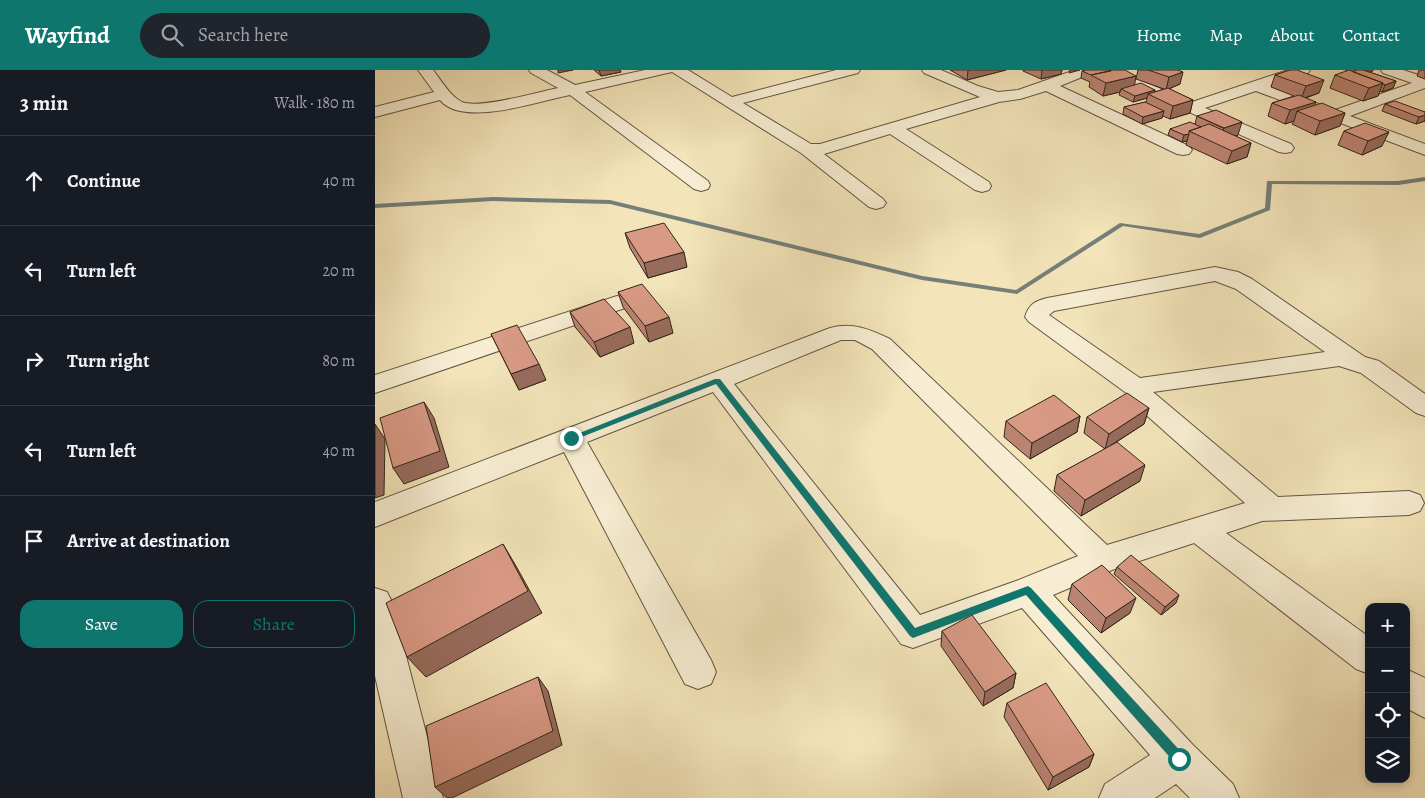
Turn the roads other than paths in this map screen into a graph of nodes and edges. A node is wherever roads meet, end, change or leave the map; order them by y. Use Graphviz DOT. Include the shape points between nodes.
graph roads {
  1 [pos="425,70"];
  2 [pos="536,70"];
  3 [pos="666,70"];
  4 [pos="678,70"];
  5 [pos="853,70"];
  6 [pos="929,70"];
  7 [pos="1091,70"];
  8 [pos="1104,70"];
  9 [pos="1303,70"];
  10 [pos="1388,70"];
  11 [pos="1144,73"];
  12 [pos="1126,78"];
  13 [pos="1425,82"];
  14 [pos="1046,85"];
  15 [pos="1257,86"];
  16 [pos="573,90"];
  17 [pos="444,94"];
  18 [pos="998,96"];
  19 [pos="730,102"];
  20 [pos="1192,108"];
  21 [pos="375,112"];
  22 [pos="1335,116"];
  23 [pos="892,128"];
  24 [pos="1285,148"];
  25 [pos="807,149"];
  26 [pos="1183,150"];
  27 [pos="1425,150"];
  28 [pos="701,185"];
  29 [pos="982,186"];
  30 [pos="876,203"];
  31 [pos="617,302"];
  32 [pos="1357,363"];
  33 [pos="717,380"];
  34 [pos="375,384"];
  35 [pos="1139,390"];
  36 [pos="1425,407"];
  37 [pos="571,438"];
  38 [pos="1420,506"];
  39 [pos="1272,509"];
  40 [pos="375,515"];
  41 [pos="1198,529"];
  42 [pos="1102,560"];
  43 [pos="1028,590"];
  44 [pos="375,602"];
  45 [pos="1365,655"];
  46 [pos="698,672"];
  47 [pos="1410,689"];
  48 [pos="1425,700"];
  49 [pos="1179,759"];
  50 [pos="423,798"];
  51 [pos="1119,798"];
  52 [pos="1219,798"];
  1 -- 17 [label="street"];
  2 -- 16 [label="street"];
  3 -- 16 [label="street"];
  4 -- 19 [label="street"];
  5 -- 19 [label="street"];
  6 -- 18 [label="street"];
  7 -- 14 [label="street"];
  8 -- 12 [label="street"];
  9 -- 15 [label="street"];
  10 -- 13 [label="street"];
  11 -- 12 [label="street"];
  12 -- 20 [label="street"];
  13 -- 22 [label="street"];
  14 -- 18 [label="street" via="1010,96"];
  14 -- 26 [label="street"];
  15 -- 20 [label="street"];
  15 -- 22 [label="street"];
  16 -- 17 [label="street" via="471,108 457,107"];
  16 -- 28 [label="street"];
  17 -- 21 [label="street"];
  18 -- 23 [label="street"];
  19 -- 25 [label="street"];
  20 -- 24 [label="street"];
  22 -- 27 [label="street"];
  23 -- 25 [label="street" via="821,149"];
  23 -- 29 [label="street"];
  25 -- 30 [label="street"];
  31 -- 34 [label="street"];
  32 -- 35 [label="street" via="1340,358 1146,385"];
  32 -- 35 [label="street" via="1243,284 1215,274 1047,305 1039,310 1037,317"];
  32 -- 36 [label="street" via="1370,367"];
  33 -- 37 [label="street"];
  33 -- 42 [label="street" via="838,333 859,334 881,344"];
  33 -- 43 [label="street" via="913,633"];
  35 -- 39 [label="street" via="1144,398"];
  37 -- 40 [label="street"];
  37 -- 46 [label="street"];
  38 -- 39 [label="street"];
  39 -- 41 [label="street" via="1262,509"];
  41 -- 42 [label="street"];
  41 -- 45 [label="street"];
  42 -- 43 [label="street"];
  43 -- 49 [label="street"];
  44 -- 50 [label="street"];
  47 -- 48 [label="street"];
  49 -- 51 [label="street"];
  49 -- 52 [label="street"];
}
